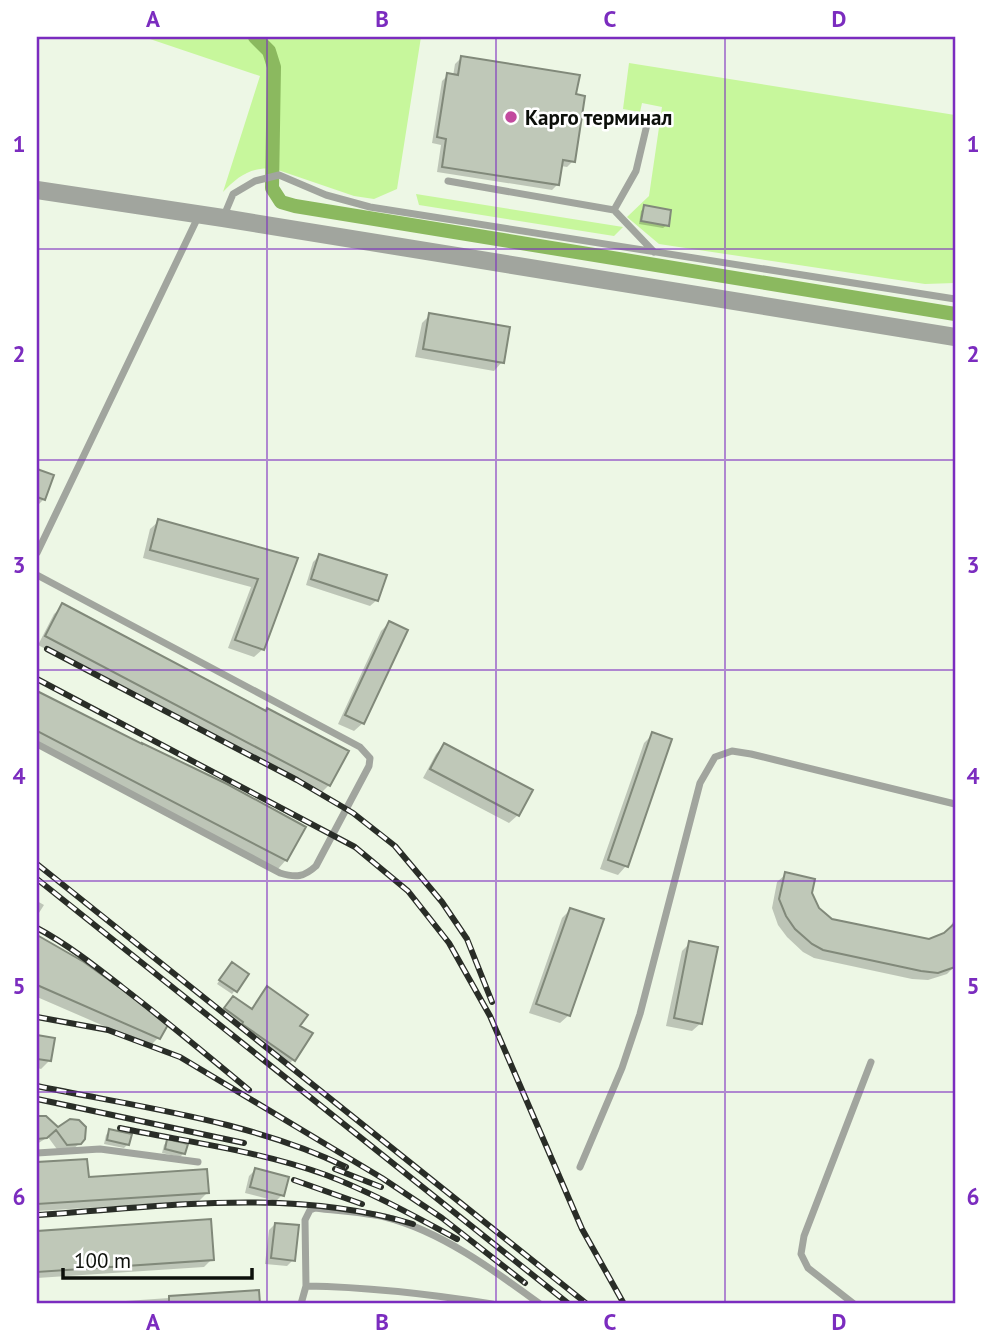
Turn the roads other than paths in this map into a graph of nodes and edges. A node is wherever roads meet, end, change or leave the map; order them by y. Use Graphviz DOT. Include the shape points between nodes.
graph roads {
  1 [pos="649,116"];
  2 [pos="448,181"];
  3 [pos="37,190"];
  4 [pos="614,210"];
  5 [pos="200,214"];
  6 [pos="223,218"];
  7 [pos="655,252"];
  8 [pos="955,299"];
  9 [pos="955,337"];
  10 [pos="37,553"];
  11 [pos="37,575"];
  12 [pos="37,744"];
  13 [pos="955,804"];
  14 [pos="871,1062"];
  15 [pos="37,1153"];
  16 [pos="198,1162"];
  17 [pos="580,1167"];
  18 [pos="306,1286"];
  19 [pos="301,1304"];
  20 [pos="492,1304"];
  21 [pos="540,1304"];
  22 [pos="854,1304"];
  1 -- 4 [label="lane" via="636,171"];
  2 -- 4 [label="lane"];
  3 -- 5 [label="street"];
  4 -- 7 [label="lane"];
  5 -- 6 [label="street"];
  5 -- 10 [label="lane"];
  6 -- 7 [label="lane" via="233,194 255,181 279,175 370,207"];
  6 -- 9 [label="street"];
  7 -- 8 [label="lane"];
  11 -- 12 [label="lane" via="360,747 370,758 316,866 293,877"];
  13 -- 17 [label="lane" via="751,754 732,751 715,757 700,783 640,1014"];
  14 -- 22 [label="lane" via="801,1254 808,1268"];
  15 -- 16 [label="lane" via="100,1149"];
  18 -- 19 [label="lane"];
  18 -- 20 [label="lane"];
  18 -- 21 [label="lane" via="305,1220 315,1208 388,1218 425,1233 490,1267"];
}
